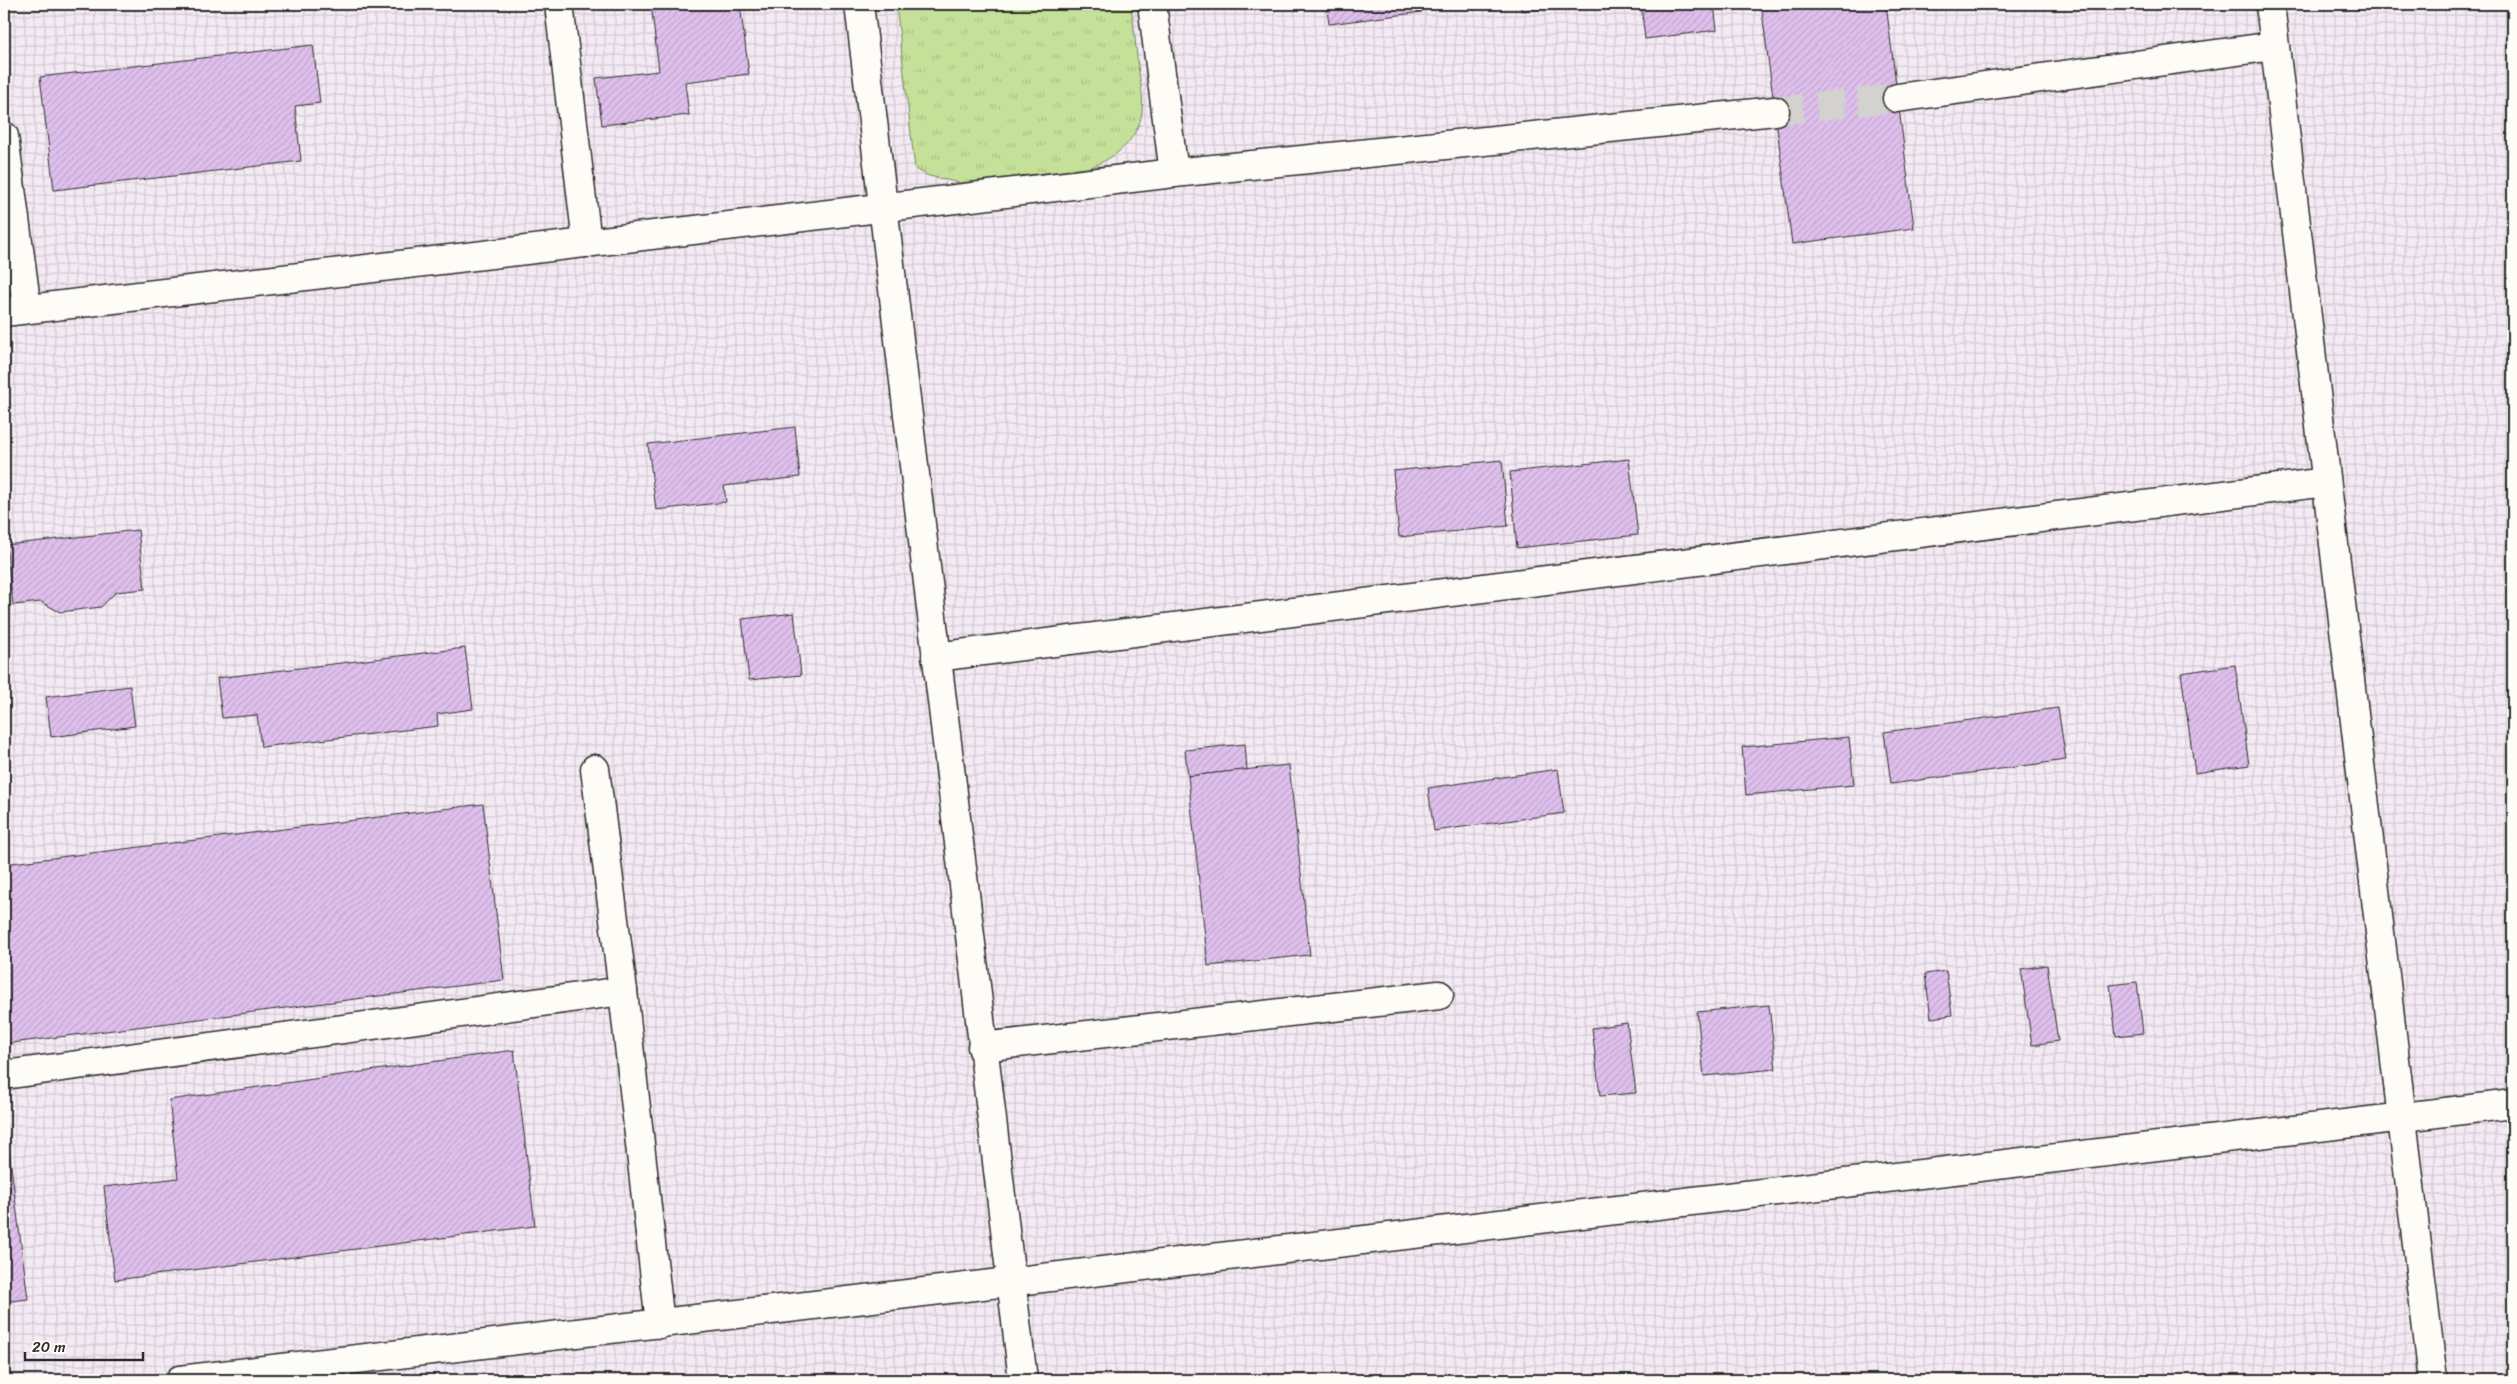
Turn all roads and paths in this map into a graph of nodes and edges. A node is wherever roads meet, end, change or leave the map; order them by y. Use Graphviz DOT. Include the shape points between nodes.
graph roads {
  1 [pos="559,4"];
  2 [pos="859,4"];
  3 [pos="1152,4"];
  4 [pos="2270,4"];
  5 [pos="2274,46"];
  6 [pos="1897,98"];
  7 [pos="1775,111"];
  8 [pos="4,136"];
  9 [pos="1174,174"];
  10 [pos="883,208"];
  11 [pos="587,243"];
  12 [pos="15,311"];
  13 [pos="2326,482"];
  14 [pos="936,657"];
  15 [pos="595,769"];
  16 [pos="623,991"];
  17 [pos="1439,995"];
  18 [pos="982,1047"];
  19 [pos="4,1075"];
  20 [pos="2513,1104"];
  21 [pos="2402,1117"];
  22 [pos="1010,1282"];
  23 [pos="660,1324"];
  24 [pos="180,1380"];
  25 [pos="1023,1380"];
  26 [pos="2433,1380"];
  1 -- 11 [label="lane"];
  2 -- 10 [label="lane"];
  3 -- 9 [label="lane"];
  4 -- 5 [label="lane"];
  5 -- 6 [label="lane"];
  5 -- 13 [label="lane"];
  7 -- 9 [label="lane"];
  8 -- 12 [label="lane"];
  9 -- 10 [label="lane"];
  10 -- 11 [label="lane"];
  10 -- 14 [label="lane"];
  11 -- 12 [label="lane"];
  13 -- 14 [label="lane"];
  13 -- 21 [label="lane"];
  14 -- 18 [label="lane"];
  15 -- 16 [label="lane"];
  16 -- 19 [label="lane"];
  16 -- 23 [label="lane"];
  17 -- 18 [label="lane"];
  18 -- 22 [label="lane"];
  20 -- 21 [label="lane"];
  21 -- 22 [label="lane"];
  21 -- 26 [label="lane"];
  22 -- 23 [label="lane"];
  22 -- 25 [label="lane"];
  23 -- 24 [label="lane"];
}
